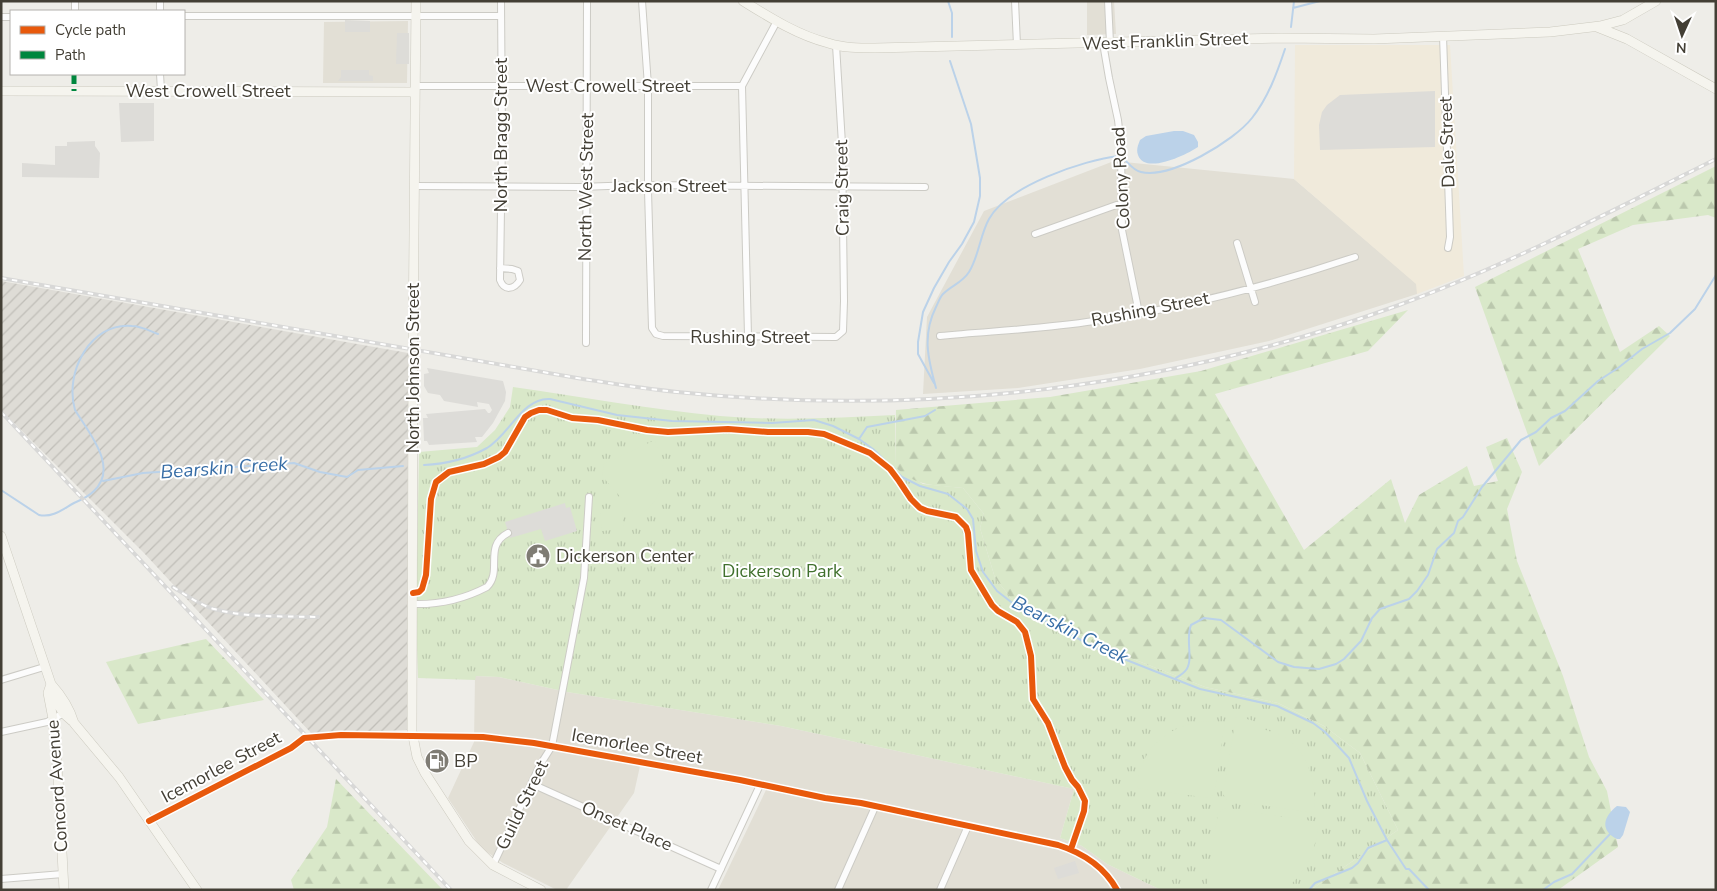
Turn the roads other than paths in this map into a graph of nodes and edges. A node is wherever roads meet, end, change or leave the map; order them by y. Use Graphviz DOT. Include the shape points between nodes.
graph roads {
  1 [pos="416,1"];
  2 [pos="501,1"];
  3 [pos="587,1"];
  4 [pos="642,1"];
  5 [pos="1015,1"];
  6 [pos="1108,1"];
  7 [pos="1656,1"];
  8 [pos="748,3"];
  9 [pos="416,15"];
  10 [pos="185,16"];
  11 [pos="501,16"];
  12 [pos="777,21"];
  13 [pos="1596,27"];
  14 [pos="1442,36"];
  15 [pos="1106,43"];
  16 [pos="836,45"];
  17 [pos="1018,45"];
  18 [pos="160,75"];
  19 [pos="502,86"];
  20 [pos="587,86"];
  21 [pos="648,86"];
  22 [pos="742,86"];
  23 [pos="415,89"];
  24 [pos="161,90"];
  25 [pos="1716,90"];
  26 [pos="1,91"];
  27 [pos="648,185"];
  28 [pos="414,186"];
  29 [pos="587,186"];
  30 [pos="745,186"];
  31 [pos="501,187"];
  32 [pos="843,187"];
  33 [pos="925,187"];
  34 [pos="1122,203"];
  35 [pos="1035,234"];
  36 [pos="1237,243"];
  37 [pos="1448,248"];
  38 [pos="1355,257"];
  39 [pos="500,268"];
  40 [pos="1250,288"];
  41 [pos="1254,302"];
  42 [pos="1139,313"];
  43 [pos="842,331"];
  44 [pos="748,336"];
  45 [pos="940,336"];
  46 [pos="586,343"];
  47 [pos="589,497"];
  48 [pos="508,533"];
  49 [pos="1,536"];
  50 [pos="412,604"];
  51 [pos="44,666"];
  52 [pos="1,680"];
  53 [pos="50,684"];
  54 [pos="66,712"];
  55 [pos="53,719"];
  56 [pos="1,732"];
  57 [pos="413,735"];
  58 [pos="552,746"];
  59 [pos="532,784"];
  60 [pos="760,785"];
  61 [pos="875,806"];
  62 [pos="150,821"];
  63 [pos="968,826"];
  64 [pos="493,865"];
  65 [pos="721,869"];
  66 [pos="63,874"];
  67 [pos="1,879"];
  68 [pos="64,890"];
  69 [pos="196,890"];
  70 [pos="541,890"];
  71 [pos="711,890"];
  72 [pos="838,890"];
  73 [pos="940,890"];
  74 [pos="1117,890"];
  1 -- 9 [label="main road, North Johnson Street"];
  2 -- 11 [label="street, North Bragg Street"];
  3 -- 20 [label="street, North West Street"];
  4 -- 21 [label="street"];
  5 -- 17 [label="street"];
  6 -- 15 [label="street, Colony Road"];
  7 -- 13 [label="main road, West Franklin Street" via="1623,20"];
  8 -- 12 [label="main road, West Franklin Street"];
  9 -- 10 [label="street"];
  9 -- 11 [label="street"];
  9 -- 23 [label="main road, North Johnson Street"];
  11 -- 19 [label="street, North Bragg Street"];
  12 -- 16 [label="main road, West Franklin Street" via="804,35"];
  12 -- 22 [label="street"];
  13 -- 14 [label="main road, West Franklin Street"];
  13 -- 25 [label="main road" via="1627,39"];
  14 -- 15 [label="main road, West Franklin Street"];
  14 -- 37 [label="street, Dale Street"];
  15 -- 17 [label="main road, West Franklin Street"];
  15 -- 34 [label="street, Colony Road" via="1108,78 1121,147"];
  16 -- 17 [label="main road, West Franklin Street" via="875,48"];
  16 -- 32 [label="street, Craig Street"];
  18 -- 24 [label="street"];
  19 -- 20 [label="street, West Crowell Street"];
  19 -- 23 [label="street, West Crowell Street"];
  19 -- 31 [label="street, North Bragg Street"];
  20 -- 21 [label="street, West Crowell Street"];
  20 -- 29 [label="street, North West Street"];
  21 -- 22 [label="street, West Crowell Street"];
  21 -- 27 [label="street"];
  22 -- 30 [label="street"];
  23 -- 24 [label="main road, West Crowell Street"];
  23 -- 28 [label="main road, North Johnson Street"];
  24 -- 26 [label="main road, West Crowell Street"];
  27 -- 29 [label="street, Jackson Street"];
  27 -- 30 [label="street, Jackson Street"];
  27 -- 44 [label="street, Rushing Street" via="652,328 663,336"];
  28 -- 31 [label="street, Jackson Street"];
  28 -- 50 [label="main road, North Johnson Street"];
  29 -- 31 [label="street, Jackson Street"];
  29 -- 46 [label="street, North West Street"];
  30 -- 32 [label="street, Jackson Street"];
  30 -- 44 [label="street"];
  31 -- 39 [label="street, North Bragg Street"];
  32 -- 33 [label="street, Jackson Street"];
  32 -- 43 [label="street, Craig Street"];
  34 -- 35 [label="street"];
  34 -- 42 [label="street, Colony Road" via="1122,230"];
  36 -- 40 [label="street"];
  38 -- 40 [label="street, Rushing Street"];
  40 -- 41 [label="street"];
  40 -- 42 [label="street, Rushing Street"];
  42 -- 45 [label="street, Rushing Street" via="1066,325"];
  43 -- 44 [label="street, Rushing Street" via="836,337"];
  47 -- 58 [label="street" via="584,578"];
  48 -- 50 [label="street" via="495,545 493,577 487,587 442,603"];
  49 -- 51 [label="main road"];
  50 -- 57 [label="main road, North Johnson Street"];
  51 -- 52 [label="street"];
  51 -- 53 [label="main road"];
  53 -- 54 [label="main road" via="52,694"];
  53 -- 55 [label="main road, Concord Avenue" via="48,694"];
  54 -- 55 [label="street"];
  54 -- 62 [label="main road" via="108,761"];
  55 -- 56 [label="street"];
  55 -- 66 [label="main road, Concord Avenue"];
  57 -- 58 [label="street, Icemorlee Street" via="483,737"];
  57 -- 62 [label="street, Icemorlee Street" via="304,738 291,748"];
  57 -- 64 [label="main road, North Johnson Street" via="417,757 425,773 469,841"];
  58 -- 59 [label="street, Guild Street"];
  58 -- 60 [label="street, Icemorlee Street"];
  59 -- 64 [label="street, Guild Street"];
  59 -- 65 [label="street, Onset Place"];
  60 -- 61 [label="street, Icemorlee Street"];
  60 -- 65 [label="street"];
  61 -- 63 [label="street, Icemorlee Street"];
  61 -- 72 [label="street"];
  62 -- 69 [label="main road"];
  63 -- 73 [label="street"];
  63 -- 74 [label="street, Icemorlee Street" via="1071,849 1101,868"];
  64 -- 70 [label="main road, North Johnson Street"];
  65 -- 71 [label="street"];
  66 -- 67 [label="street"];
  66 -- 68 [label="main road, Concord Avenue"];
}
